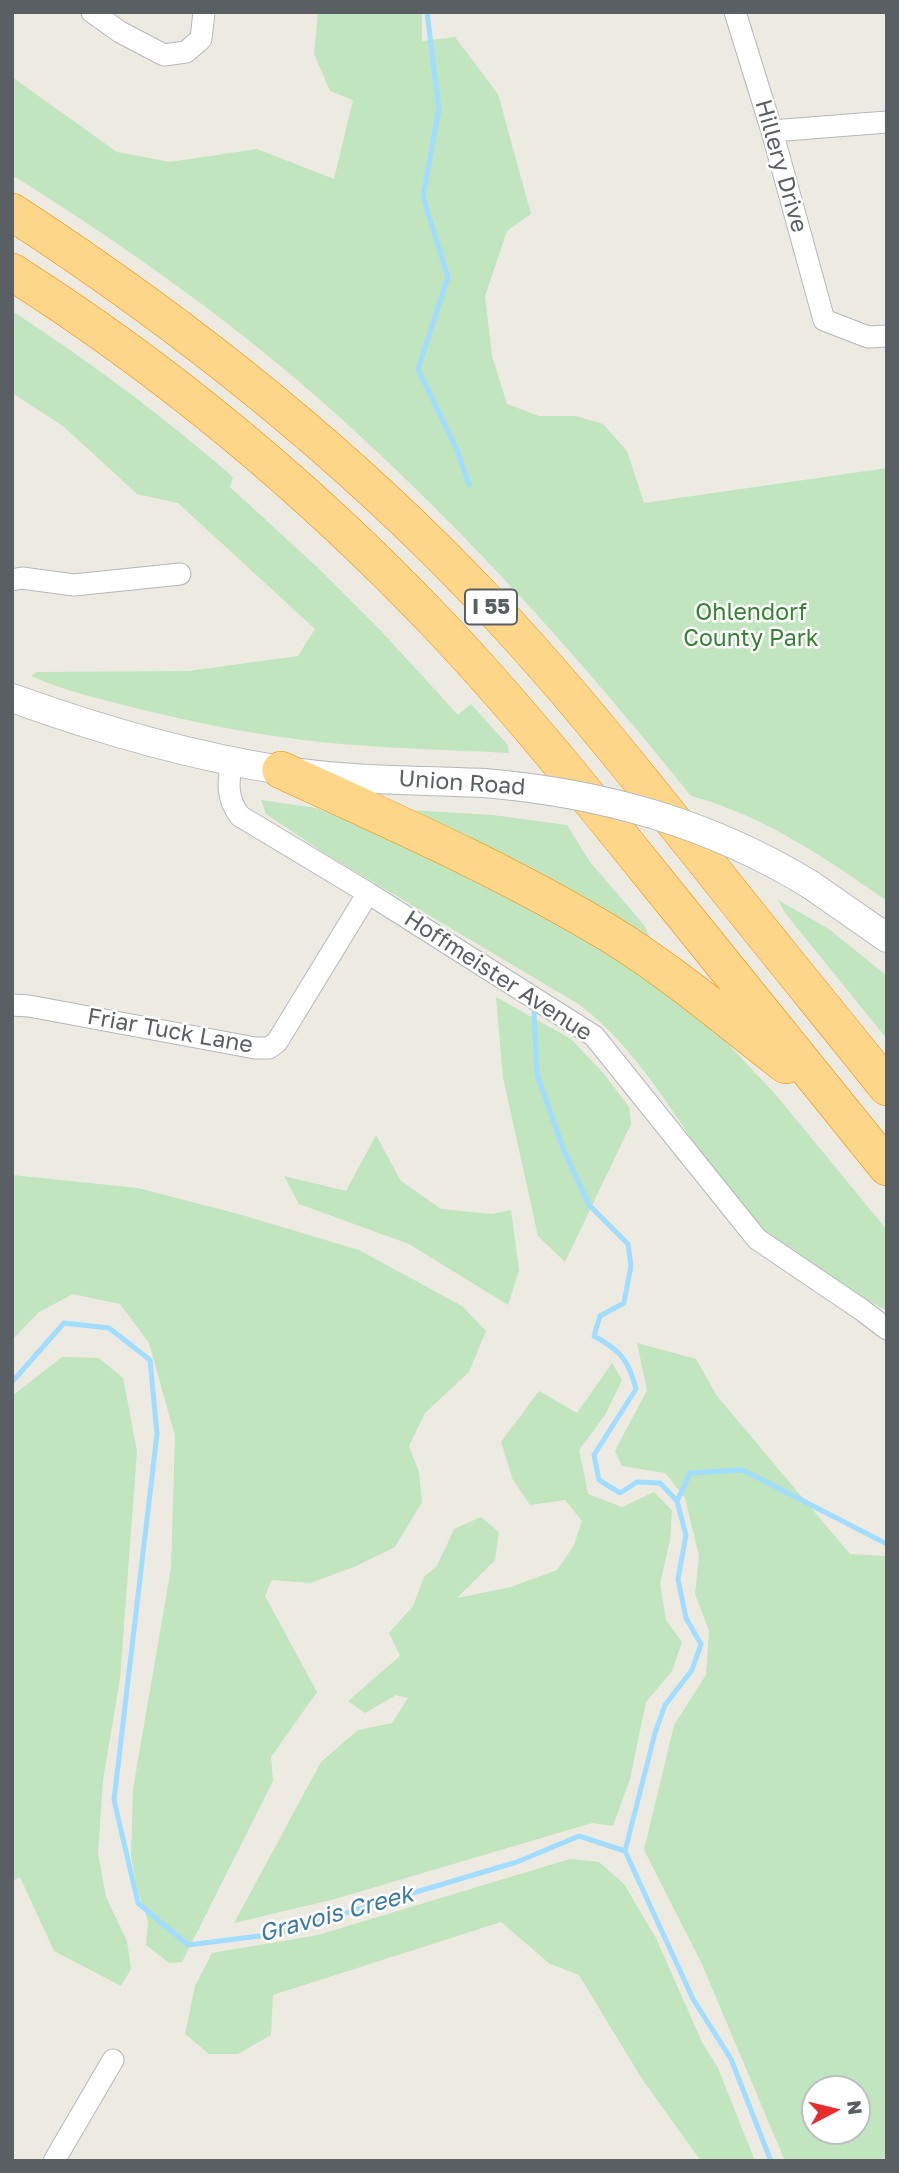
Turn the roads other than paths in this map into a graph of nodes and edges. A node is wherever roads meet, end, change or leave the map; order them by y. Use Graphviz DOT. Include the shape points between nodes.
graph roads {
  1 [pos="204,12"];
  2 [pos="735,12"];
  3 [pos="107,16"];
  4 [pos="887,122"];
  5 [pos="772,131"];
  6 [pos="12,212"];
  7 [pos="12,272"];
  8 [pos="887,336"];
  9 [pos="180,574"];
  10 [pos="12,580"];
  11 [pos="12,698"];
  12 [pos="232,760"];
  13 [pos="281,770"];
  14 [pos="368,893"];
  15 [pos="887,938"];
  16 [pos="12,1006"];
  17 [pos="887,1087"];
  18 [pos="834,1102"];
  19 [pos="887,1167"];
  20 [pos="887,1329"];
  21 [pos="113,2060"];
  22 [pos="54,2161"];
  1 -- 3 [label="street" via="201,39 186,52 164,55"];
  2 -- 5 [label="street, Hillery Drive"];
  4 -- 5 [label="street"];
  5 -- 8 [label="street, Hillery Drive" via="824,320 869,337"];
  6 -- 17 [label="highway, I 55" via="255,386 334,454 485,600 618,752"];
  7 -- 18 [label="highway, I 55" via="121,346 204,410 361,547 435,621 563,764"];
  9 -- 10 [label="street" via="74,585"];
  11 -- 12 [label="main road, Union Road" via="89,724"];
  12 -- 13 [label="main road, Union Road"];
  12 -- 14 [label="street, Hoffmeister Avenue" via="227,788 240,816"];
  13 -- 15 [label="main road, Union Road, bridge" via="567,792 647,811 754,854 811,885"];
  13 -- 18 [label="highway" via="467,858 612,935"];
  14 -- 16 [label="street, Friar Tuck Lane" via="278,1042 269,1048"];
  14 -- 20 [label="street, Hoffmeister Avenue" via="594,1036 757,1238"];
  18 -- 19 [label="highway, I 55"];
  21 -- 22 [label="street"];
}
